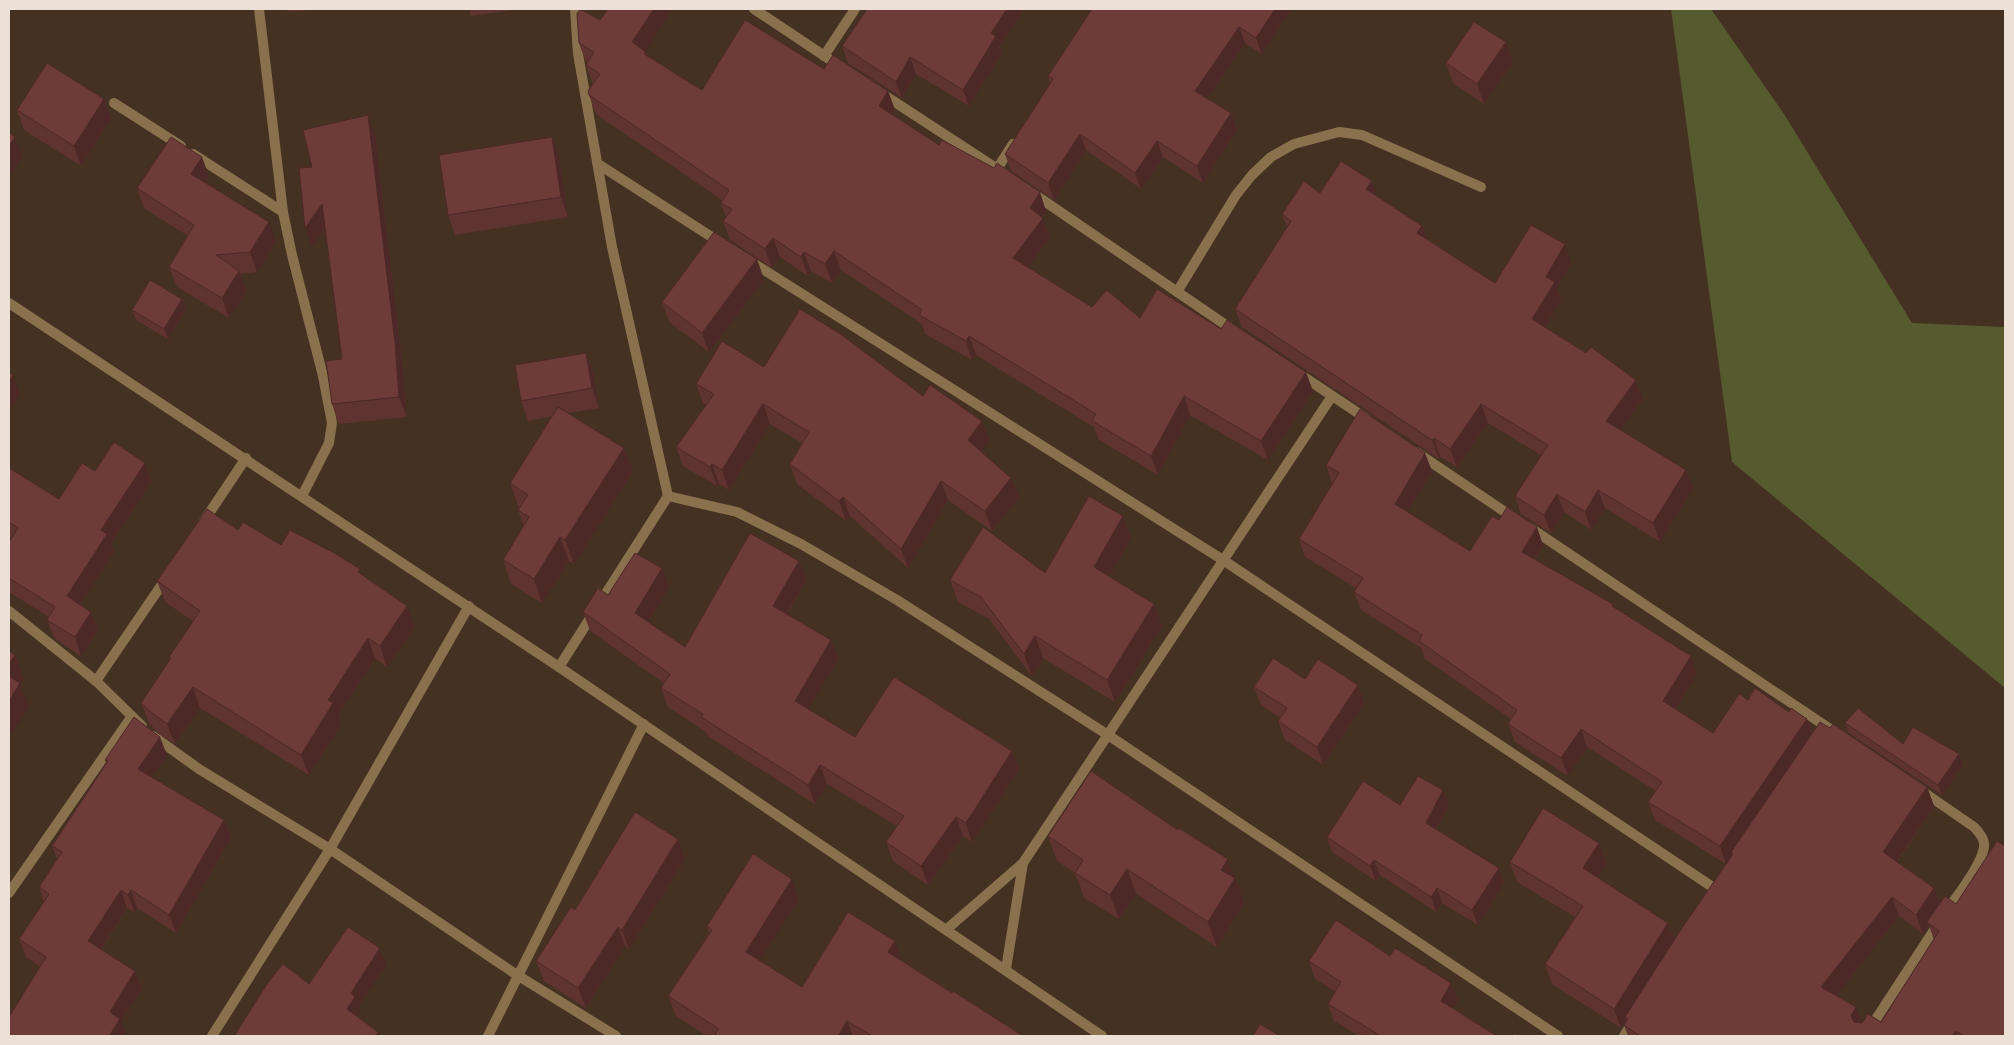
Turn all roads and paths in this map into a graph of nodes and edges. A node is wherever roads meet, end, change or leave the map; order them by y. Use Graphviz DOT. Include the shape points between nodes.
graph roads {
  1 [pos="259,9"];
  2 [pos="575,9"];
  3 [pos="754,9"];
  4 [pos="855,9"];
  5 [pos="824,56"];
  6 [pos="849,72"];
  7 [pos="873,88"];
  8 [pos="114,103"];
  9 [pos="1018,137"];
  10 [pos="598,164"];
  11 [pos="997,169"];
  12 [pos="1481,186"];
  13 [pos="283,212"];
  14 [pos="1177,292"];
  15 [pos="9,303"];
  16 [pos="1242,336"];
  17 [pos="1291,368"];
  18 [pos="1332,396"];
  19 [pos="1373,423"];
  20 [pos="1406,445"];
  21 [pos="246,458"];
  22 [pos="302,496"];
  23 [pos="668,496"];
  24 [pos="196,533"];
  25 [pos="1223,560"];
  26 [pos="174,566"];
  27 [pos="469,606"];
  28 [pos="9,611"];
  29 [pos="560,667"];
  30 [pos="96,681"];
  31 [pos="132,716"];
  32 [pos="644,724"];
  33 [pos="1829,732"];
  34 [pos="1108,735"];
  35 [pos="1908,781"];
  36 [pos="330,849"];
  37 [pos="1023,863"];
  38 [pos="1717,890"];
  39 [pos="9,893"];
  40 [pos="947,929"];
  41 [pos="1006,969"];
  42 [pos="518,976"];
  43 [pos="1639,1012"];
  44 [pos="212,1036"];
  45 [pos="488,1036"];
  46 [pos="616,1036"];
  47 [pos="1102,1036"];
  48 [pos="1558,1036"];
  49 [pos="1624,1036"];
  50 [pos="1865,1036"];
  1 -- 13 [label="street"];
  2 -- 10 [label="street" via="578,54"];
  3 -- 5 [label="street"];
  4 -- 5 [label="street"];
  5 -- 6 [label="street"];
  7 -- 11 [label="street"];
  8 -- 13 [label="street"];
  9 -- 11 [label="street"];
  10 -- 23 [label="street" via="612,247"];
  10 -- 25 [label="street"];
  11 -- 14 [label="street"];
  12 -- 14 [label="street" via="1362,135 1339,132 1294,144 1271,157 1236,195"];
  13 -- 22 [label="street" via="324,376 332,423 329,443"];
  14 -- 16 [label="street"];
  15 -- 21 [label="street"];
  17 -- 18 [label="street"];
  18 -- 19 [label="street"];
  18 -- 25 [label="street"];
  20 -- 33 [label="street"];
  21 -- 22 [label="street"];
  21 -- 24 [label="street"];
  22 -- 27 [label="street"];
  23 -- 29 [label="street"];
  23 -- 34 [label="street" via="737,512 794,540 896,600"];
  25 -- 34 [label="street"];
  25 -- 38 [label="street"];
  26 -- 30 [label="street"];
  27 -- 29 [label="street"];
  27 -- 36 [label="street"];
  28 -- 30 [label="street"];
  29 -- 32 [label="street"];
  30 -- 31 [label="street"];
  31 -- 36 [label="street" via="155,739 199,769"];
  31 -- 39 [label="street"];
  32 -- 40 [label="street"];
  32 -- 42 [label="street"];
  34 -- 37 [label="street"];
  34 -- 48 [label="street"];
  35 -- 50 [label="street" via="1974,826 1984,842 1983,854"];
  36 -- 42 [label="street"];
  36 -- 44 [label="street"];
  37 -- 40 [label="street"];
  37 -- 41 [label="street"];
  40 -- 41 [label="street"];
  41 -- 47 [label="street"];
  42 -- 45 [label="street"];
  42 -- 46 [label="street"];
  43 -- 49 [label="street"];
}
